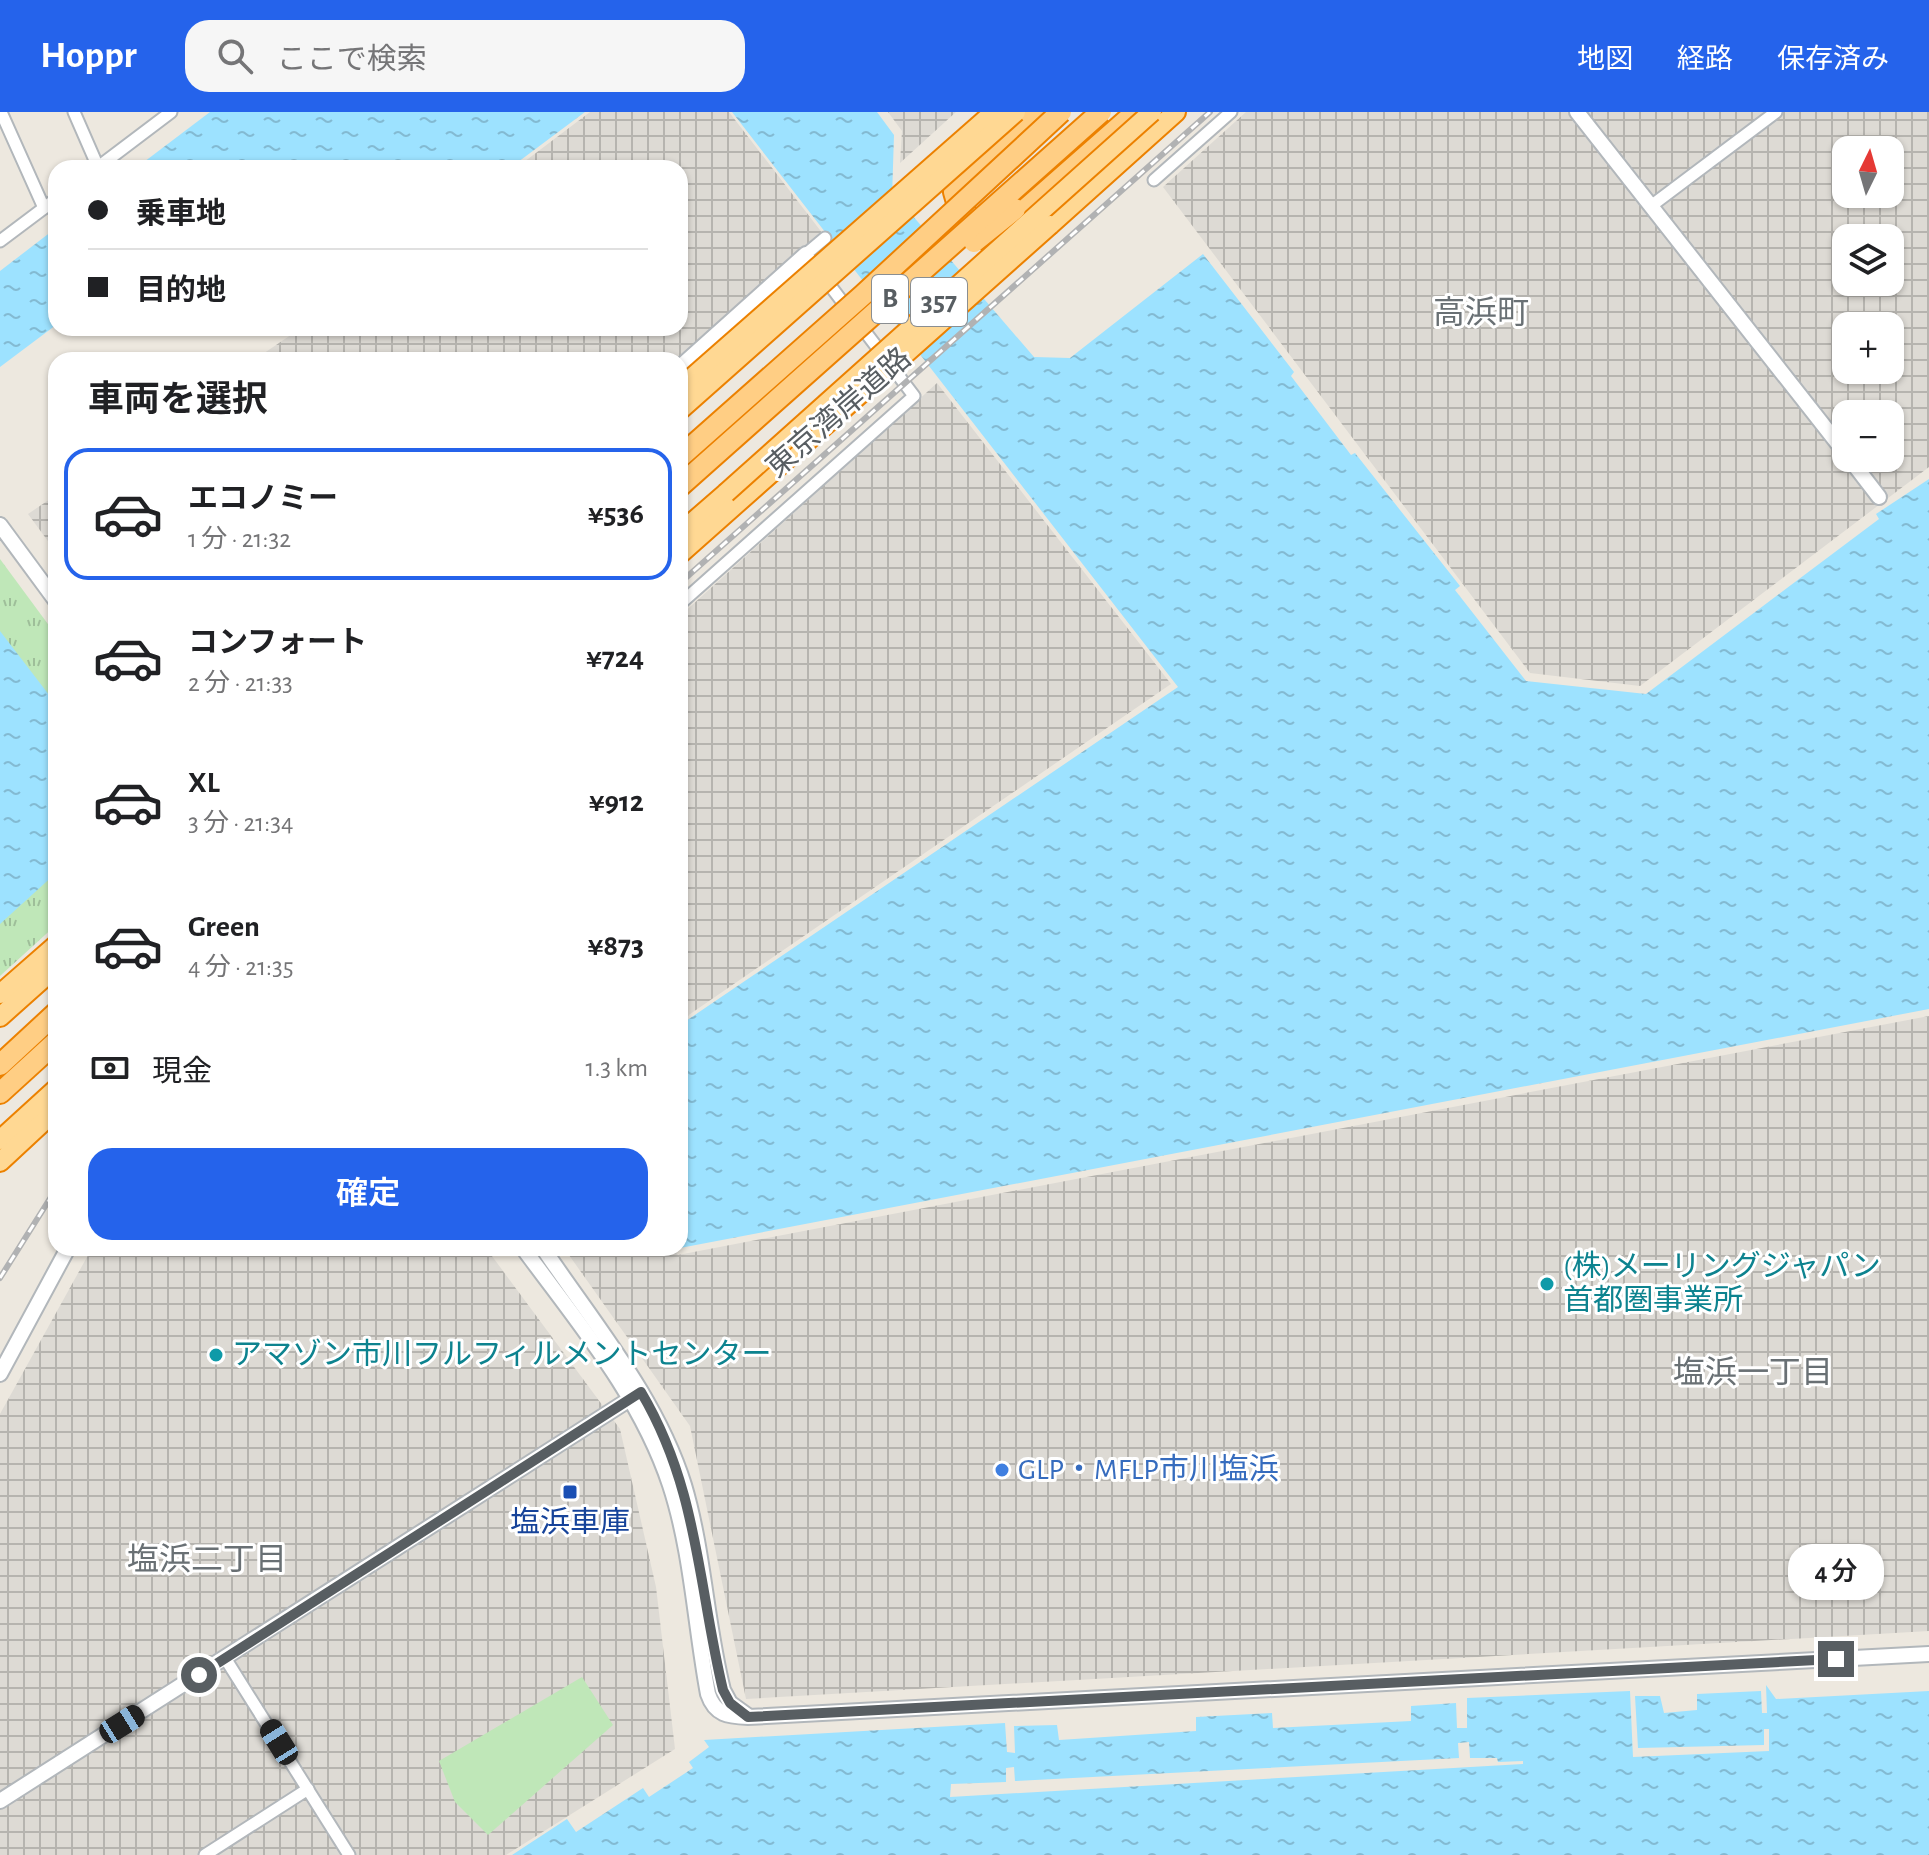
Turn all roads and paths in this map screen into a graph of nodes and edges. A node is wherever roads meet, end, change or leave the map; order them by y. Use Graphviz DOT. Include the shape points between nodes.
graph roads {
  1 [pos="1,112"];
  2 [pos="74,112"];
  3 [pos="147,112"];
  4 [pos="171,112"];
  5 [pos="1016,112"];
  6 [pos="1038,112"];
  7 [pos="1061,112"];
  8 [pos="1101,112"];
  9 [pos="1125,112"];
  10 [pos="1136,112"];
  11 [pos="1152,112"];
  12 [pos="1176,112"];
  13 [pos="1231,112"];
  14 [pos="1577,112"];
  15 [pos="1776,112"];
  16 [pos="992,114"];
  17 [pos="153,126"];
  18 [pos="95,160"];
  19 [pos="108,160"];
  20 [pos="1154,180"];
  21 [pos="48,205"];
  22 [pos="1651,206"];
  23 [pos="44,208"];
  24 [pos="1050,225"];
  25 [pos="825,238"];
  26 [pos="0,241"];
  27 [pos="806,254"];
  28 [pos="826,282"];
  29 [pos="863,323"];
  30 [pos="688,360"];
  31 [pos="688,381"];
  32 [pos="843,387"];
  33 [pos="688,403"];
  34 [pos="1832,437"];
  35 [pos="688,450"];
  36 [pos="1859,472"];
  37 [pos="688,479"];
  38 [pos="1879,497"];
  39 [pos="731,498"];
  40 [pos="0,525"];
  41 [pos="688,528"];
  42 [pos="688,545"];
  43 [pos="48,590"];
  44 [pos="688,597"];
  45 [pos="48,952"];
  46 [pos="48,974"];
  47 [pos="0,994"];
  48 [pos="0,1017"];
  49 [pos="48,1023"];
  50 [pos="48,1047"];
  51 [pos="48,1053"];
  52 [pos="8,1072"];
  53 [pos="0,1093"];
  54 [pos="48,1096"];
  55 [pos="48,1117"];
  56 [pos="0,1140"];
  57 [pos="0,1162"];
  58 [pos="64,1256"];
  59 [pos="530,1256"];
  60 [pos="547,1256"];
  61 [pos="570,1300"];
  62 [pos="0,1374"];
  63 [pos="636,1396"];
  64 [pos="1929,1654"];
  65 [pos="225,1658"];
  66 [pos="718,1662"];
  67 [pos="702,1664"];
  68 [pos="748,1717"];
  69 [pos="308,1789"];
  70 [pos="0,1801"];
  71 [pos="205,1855"];
  72 [pos="349,1855"];
  1 -- 23 [label="street"];
  2 -- 18 [label="street"];
  3 -- 17 [label="street"];
  4 -- 17 [label="street"];
  5 -- 28 [label="highway, bridge"];
  6 -- 10 [label="highway" via="954,192 958,206 988,234 1003,229"];
  7 -- 35 [label="highway, B, bridge"];
  8 -- 29 [label="highway, B, bridge"];
  9 -- 29 [label="highway, bridge" via="908,298"];
  11 -- 32 [label="highway, 東京湾岸道路 / 357, bridge"];
  12 -- 24 [label="highway, 東京湾岸道路 / 357"];
  13 -- 20 [label="street"];
  14 -- 22 [label="street"];
  15 -- 22 [label="street"];
  16 -- 28 [label="highway, bridge" via="845,255"];
  16 -- 31 [label="highway, bridge"];
  17 -- 19 [label="street"];
  21 -- 23 [label="street"];
  22 -- 34 [label="street"];
  23 -- 26 [label="street"];
  24 -- 32 [label="highway, bridge" via="911,339"];
  24 -- 39 [label="highway, 東京湾岸道路 / 357, bridge"];
  25 -- 27 [label="street"];
  27 -- 30 [label="street"];
  27 -- 44 [label="street" via="914,396"];
  28 -- 33 [label="highway, bridge"];
  29 -- 37 [label="highway, B, bridge"];
  32 -- 39 [label="highway, 東京湾岸道路 / 357, bridge"];
  36 -- 38 [label="street"];
  39 -- 41 [label="highway, 東京湾岸道路 / 357"];
  39 -- 42 [label="highway, 東京湾岸道路 / 357"];
  40 -- 43 [label="street"];
  45 -- 47 [label="highway"];
  46 -- 48 [label="highway"];
  49 -- 52 [label="highway"];
  50 -- 52 [label="highway"];
  51 -- 52 [label="highway"];
  52 -- 53 [label="highway"];
  54 -- 56 [label="highway"];
  55 -- 57 [label="highway"];
  58 -- 62 [label="street"];
  59 -- 61 [label="street"];
  60 -- 61 [label="street"];
  61 -- 63 [label="street"];
  63 -- 65 [label="street"];
  63 -- 66 [label="street" via="675,1461 688,1501"];
  63 -- 67 [label="street" via="676,1505"];
  64 -- 68 [label="street"];
  65 -- 69 [label="street"];
  65 -- 70 [label="street"];
  66 -- 67 [label="street"];
  66 -- 68 [label="street" via="726,1697"];
  67 -- 68 [label="street" via="714,1708 724,1715"];
  69 -- 71 [label="street"];
  69 -- 72 [label="street"];
}
